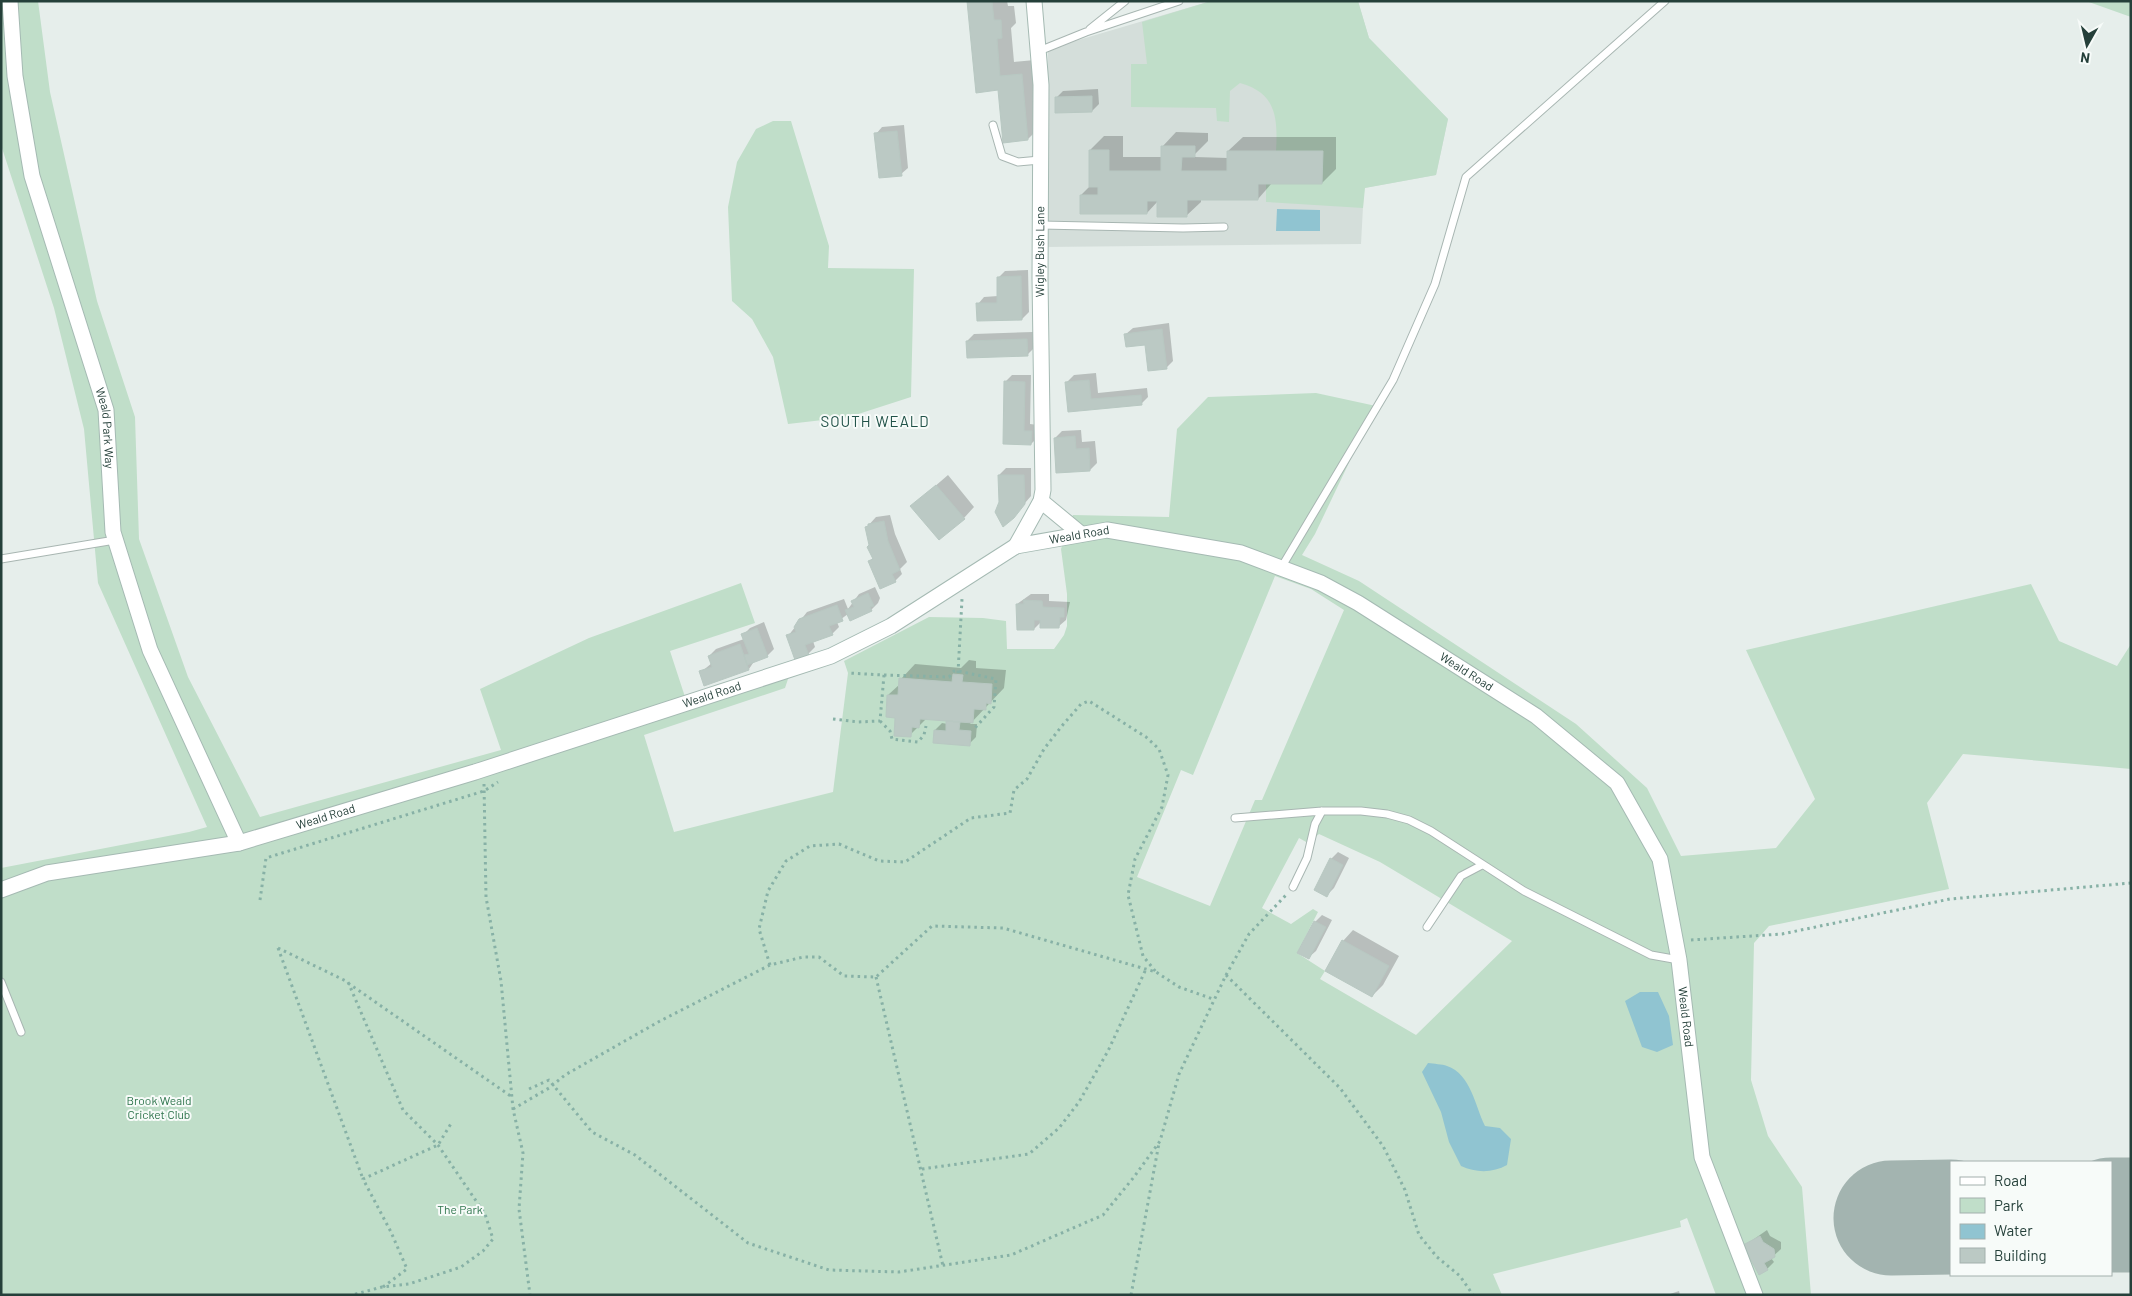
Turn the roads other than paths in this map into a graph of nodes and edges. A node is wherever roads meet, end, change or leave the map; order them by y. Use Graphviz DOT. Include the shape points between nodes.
graph roads {
  1 [pos="10,1"];
  2 [pos="1034,1"];
  3 [pos="1125,1"];
  4 [pos="1179,1"];
  5 [pos="1665,1"];
  6 [pos="1086,32"];
  7 [pos="1039,50"];
  8 [pos="993,125"];
  9 [pos="1041,160"];
  10 [pos="1040,225"];
  11 [pos="1224,227"];
  12 [pos="1042,501"];
  13 [pos="1082,534"];
  14 [pos="116,540"];
  15 [pos="1016,546"];
  16 [pos="1,559"];
  17 [pos="1281,568"];
  18 [pos="1322,811"];
  19 [pos="1235,818"];
  20 [pos="239,843"];
  21 [pos="1482,865"];
  22 [pos="1294,887"];
  23 [pos="1,890"];
  24 [pos="1426,927"];
  25 [pos="1679,960"];
  26 [pos="1,982"];
  27 [pos="21,1032"];
  28 [pos="1755,1295"];
  1 -- 14 [label="street, Weald Park Way" via="15,76 32,176 106,410"];
  2 -- 7 [label="street, Wigley Bush Lane"];
  3 -- 6 [label="lane"];
  4 -- 6 [label="lane"];
  5 -- 17 [label="lane" via="1466,176 1435,284 1393,380"];
  6 -- 7 [label="lane"];
  7 -- 9 [label="street, Wigley Bush Lane"];
  8 -- 9 [label="lane" via="1002,156 1018,162"];
  9 -- 10 [label="street, Wigley Bush Lane"];
  10 -- 11 [label="lane"];
  10 -- 12 [label="street, Wigley Bush Lane"];
  12 -- 13 [label="street"];
  12 -- 15 [label="street"];
  13 -- 15 [label="street, Weald Road"];
  13 -- 17 [label="street, Weald Road" via="1107,530 1155,536 1241,553"];
  14 -- 16 [label="lane"];
  14 -- 20 [label="street, Weald Park Way" via="150,650"];
  15 -- 20 [label="street, Weald Road" via="891,626 831,656 484,769"];
  17 -- 25 [label="street, Weald Road" via="1321,583 1358,603 1536,716 1617,783 1660,859"];
  18 -- 19 [label="lane"];
  18 -- 21 [label="lane" via="1388,814 1409,820"];
  18 -- 22 [label="lane"];
  20 -- 23 [label="street, Weald Road" via="47,873"];
  21 -- 24 [label="lane" via="1460,876"];
  21 -- 25 [label="lane" via="1524,891 1651,955"];
  25 -- 28 [label="street, Weald Road" via="1702,1157"];
  26 -- 27 [label="lane"];
}
